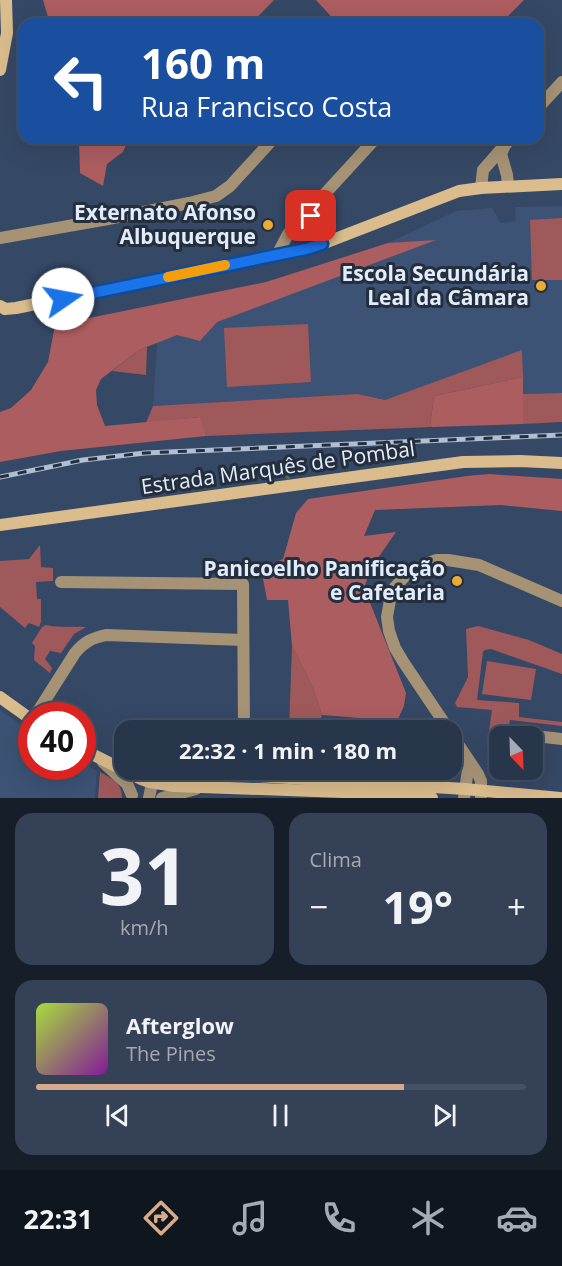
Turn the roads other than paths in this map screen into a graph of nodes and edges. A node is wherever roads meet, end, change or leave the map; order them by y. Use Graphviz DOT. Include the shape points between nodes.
graph roads {
  1 [pos="6,0"];
  2 [pos="0,70"];
  3 [pos="562,82"];
  4 [pos="544,102"];
  5 [pos="268,144"];
  6 [pos="371,144"];
  7 [pos="506,144"];
  8 [pos="507,144"];
  9 [pos="562,184"];
  10 [pos="508,186"];
  11 [pos="481,188"];
  12 [pos="312,208"];
  13 [pos="0,238"];
  14 [pos="322,244"];
  15 [pos="277,255"];
  16 [pos="0,306"];
  17 [pos="562,463"];
  18 [pos="0,525"];
  19 [pos="61,582"];
  20 [pos="562,601"];
  21 [pos="243,640"];
  22 [pos="0,697"];
  23 [pos="45,702"];
  24 [pos="18,710"];
  25 [pos="244,720"];
  26 [pos="442,720"];
  27 [pos="543,737"];
  28 [pos="562,739"];
  29 [pos="462,751"];
  30 [pos="96,755"];
  31 [pos="96,755"];
  32 [pos="96,756"];
  33 [pos="114,760"];
  34 [pos="114,762"];
  35 [pos="469,762"];
  36 [pos="143,780"];
  37 [pos="148,780"];
  38 [pos="170,780"];
  39 [pos="265,780"];
  40 [pos="302,780"];
  41 [pos="304,780"];
  42 [pos="315,780"];
  43 [pos="201,788"];
  44 [pos="288,789"];
  45 [pos="465,794"];
  46 [pos="481,794"];
  47 [pos="303,795"];
  48 [pos="131,796"];
  49 [pos="149,798"];
  50 [pos="162,798"];
  51 [pos="432,798"];
  52 [pos="560,798"];
  1 -- 2 [label="street" via="7,33"];
  3 -- 4 [label="street"];
  5 -- 13 [label="street" via="216,196"];
  6 -- 12 [label="street"];
  7 -- 11 [label="street" via="483,170"];
  8 -- 10 [label="street" via="501,154"];
  9 -- 10 [label="street"];
  10 -- 11 [label="street"];
  11 -- 14 [label="street" via="450,194"];
  12 -- 14 [label="street" via="311,226"];
  12 -- 15 [label="street" via="288,234"];
  14 -- 15 [label="street"];
  15 -- 16 [label="street" via="16,308"];
  17 -- 18 [label="street, Estrada Marquês de Pombal" via="463,462"];
  19 -- 21 [label="street" via="243,584"];
  20 -- 26 [label="street" via="479,565 436,560 407,574 390,600 389,631 395,648"];
  21 -- 23 [label="street" via="106,635 93,638 75,653"];
  21 -- 25 [label="street"];
  22 -- 24 [label="street"];
  27 -- 28 [label="street"];
  29 -- 35 [label="street"];
  30 -- 33 [label="street"];
  31 -- 34 [label="street"];
  32 -- 48 [label="street" via="127,784"];
  35 -- 45 [label="street"];
  35 -- 46 [label="street" via="481,781"];
  36 -- 48 [label="street"];
  37 -- 49 [label="street"];
  38 -- 43 [label="street"];
  39 -- 44 [label="street"];
  40 -- 44 [label="street"];
  41 -- 47 [label="street"];
  42 -- 45 [label="street"];
  43 -- 44 [label="street"];
  43 -- 50 [label="street"];
  44 -- 47 [label="street"];
  45 -- 46 [label="street"];
  46 -- 52 [label="street"];
  47 -- 51 [label="street" via="370,793"];
}
